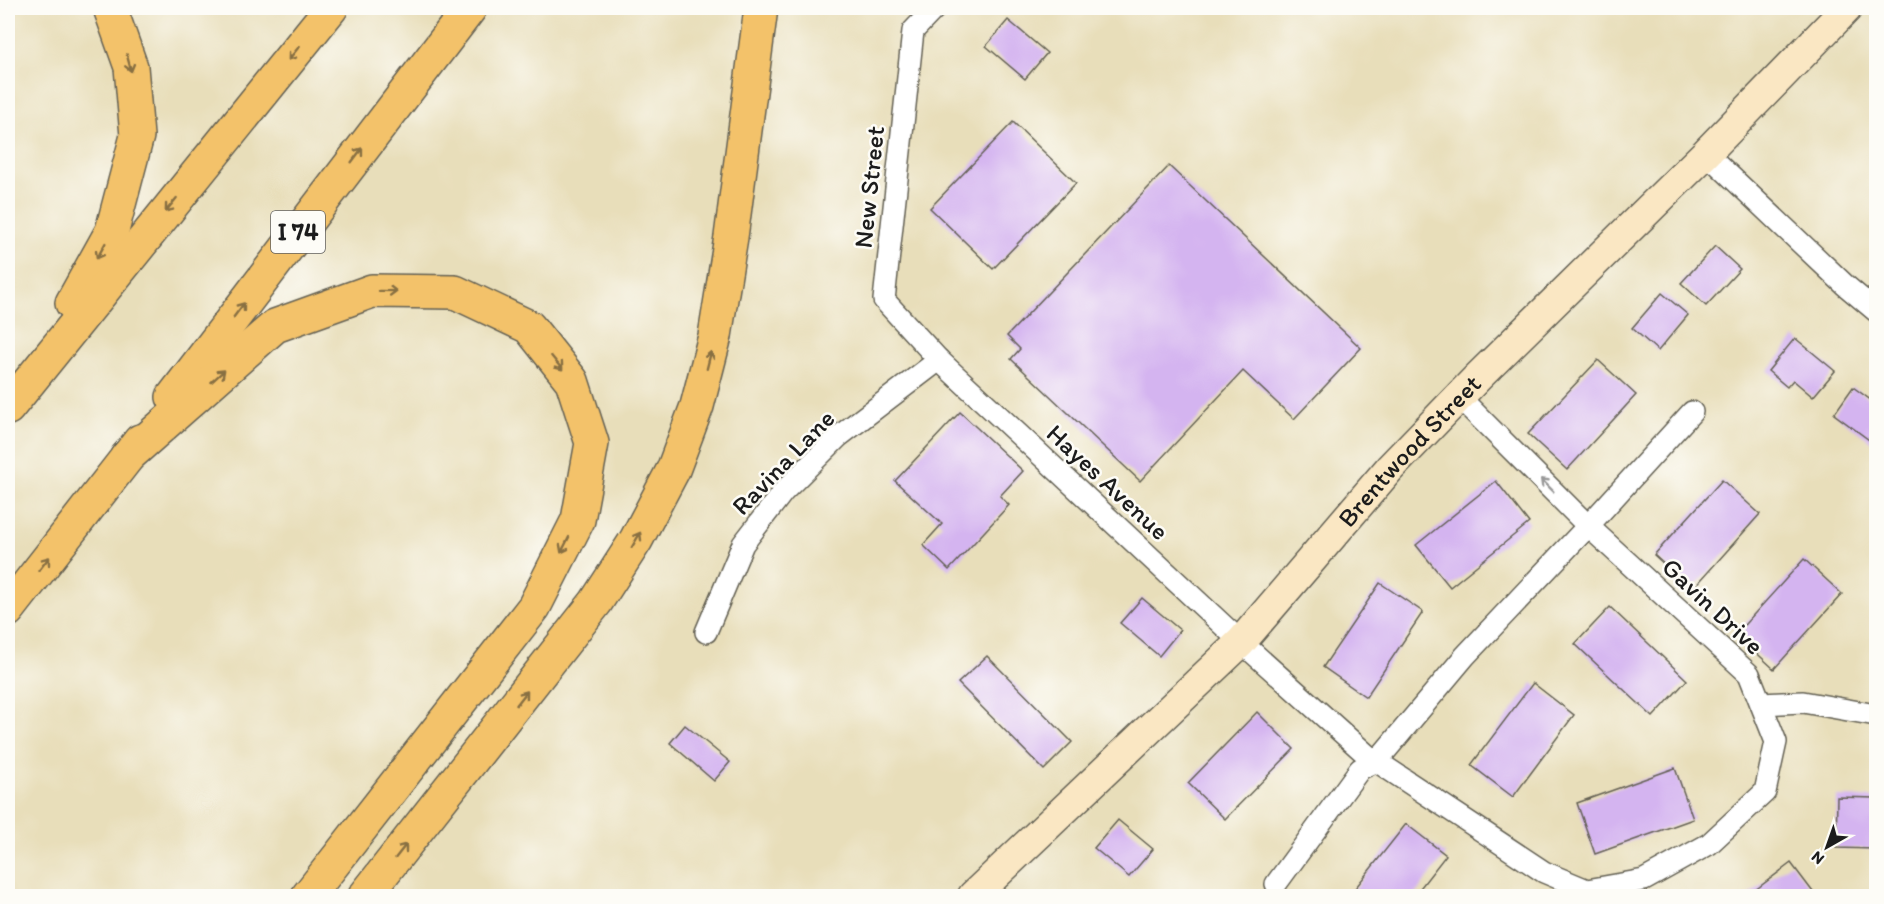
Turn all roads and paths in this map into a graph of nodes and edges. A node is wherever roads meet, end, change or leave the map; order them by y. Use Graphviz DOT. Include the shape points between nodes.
graph roads {
  1 [pos="110,8"];
  2 [pos="331,8"];
  3 [pos="470,8"];
  4 [pos="761,8"];
  5 [pos="935,8"];
  6 [pos="1847,8"];
  7 [pos="1706,153"];
  8 [pos="1876,311"];
  9 [pos="939,360"];
  10 [pos="17,396"];
  11 [pos="1459,397"];
  12 [pos="1692,412"];
  13 [pos="127,457"];
  14 [pos="1588,526"];
  15 [pos="8,610"];
  16 [pos="706,632"];
  17 [pos="1241,642"];
  18 [pos="1761,704"];
  19 [pos="1876,715"];
  20 [pos="1377,761"];
  21 [pos="1276,884"];
  22 [pos="308,897"];
  23 [pos="364,897"];
  24 [pos="973,897"];
  1 -- 10 [label="highway, one-way" via="131,67 137,136 112,231"];
  2 -- 10 [label="highway, one-way"];
  13 -- 3 [label="highway, I 74, one-way"];
  23 -- 4 [label="highway, one-way" via="596,602 636,540 673,470 697,406 715,336"];
  5 -- 9 [label="street, New Street" via="913,31 884,300"];
  6 -- 7 [label="main road, Brentwood Street"];
  7 -- 8 [label="street"];
  7 -- 11 [label="main road, Brentwood Street"];
  9 -- 16 [label="street, Ravina Lane" via="838,437 783,492 743,544"];
  9 -- 17 [label="street, Hayes Avenue"];
  14 -- 11 [label="street, Gavin Drive, one-way"];
  11 -- 17 [label="main road, Brentwood Street" via="1390,468"];
  12 -- 14 [label="street"];
  15 -- 13 [label="highway, I 74, one-way"];
  13 -- 22 [label="highway, one-way" via="275,326 372,291 455,292 529,327 572,381 592,443 578,520 534,607"];
  14 -- 18 [label="street, Gavin Drive" via="1749,674"];
  14 -- 20 [label="street" via="1465,656"];
  17 -- 20 [label="street, Gavin Drive"];
  17 -- 24 [label="main road, Brentwood Street"];
  18 -- 19 [label="street" via="1803,702"];
  18 -- 20 [label="street, Gavin Drive" via="1776,742 1765,792 1709,844 1644,880 1587,890 1544,872"];
  20 -- 21 [label="street" via="1360,769"];
}
